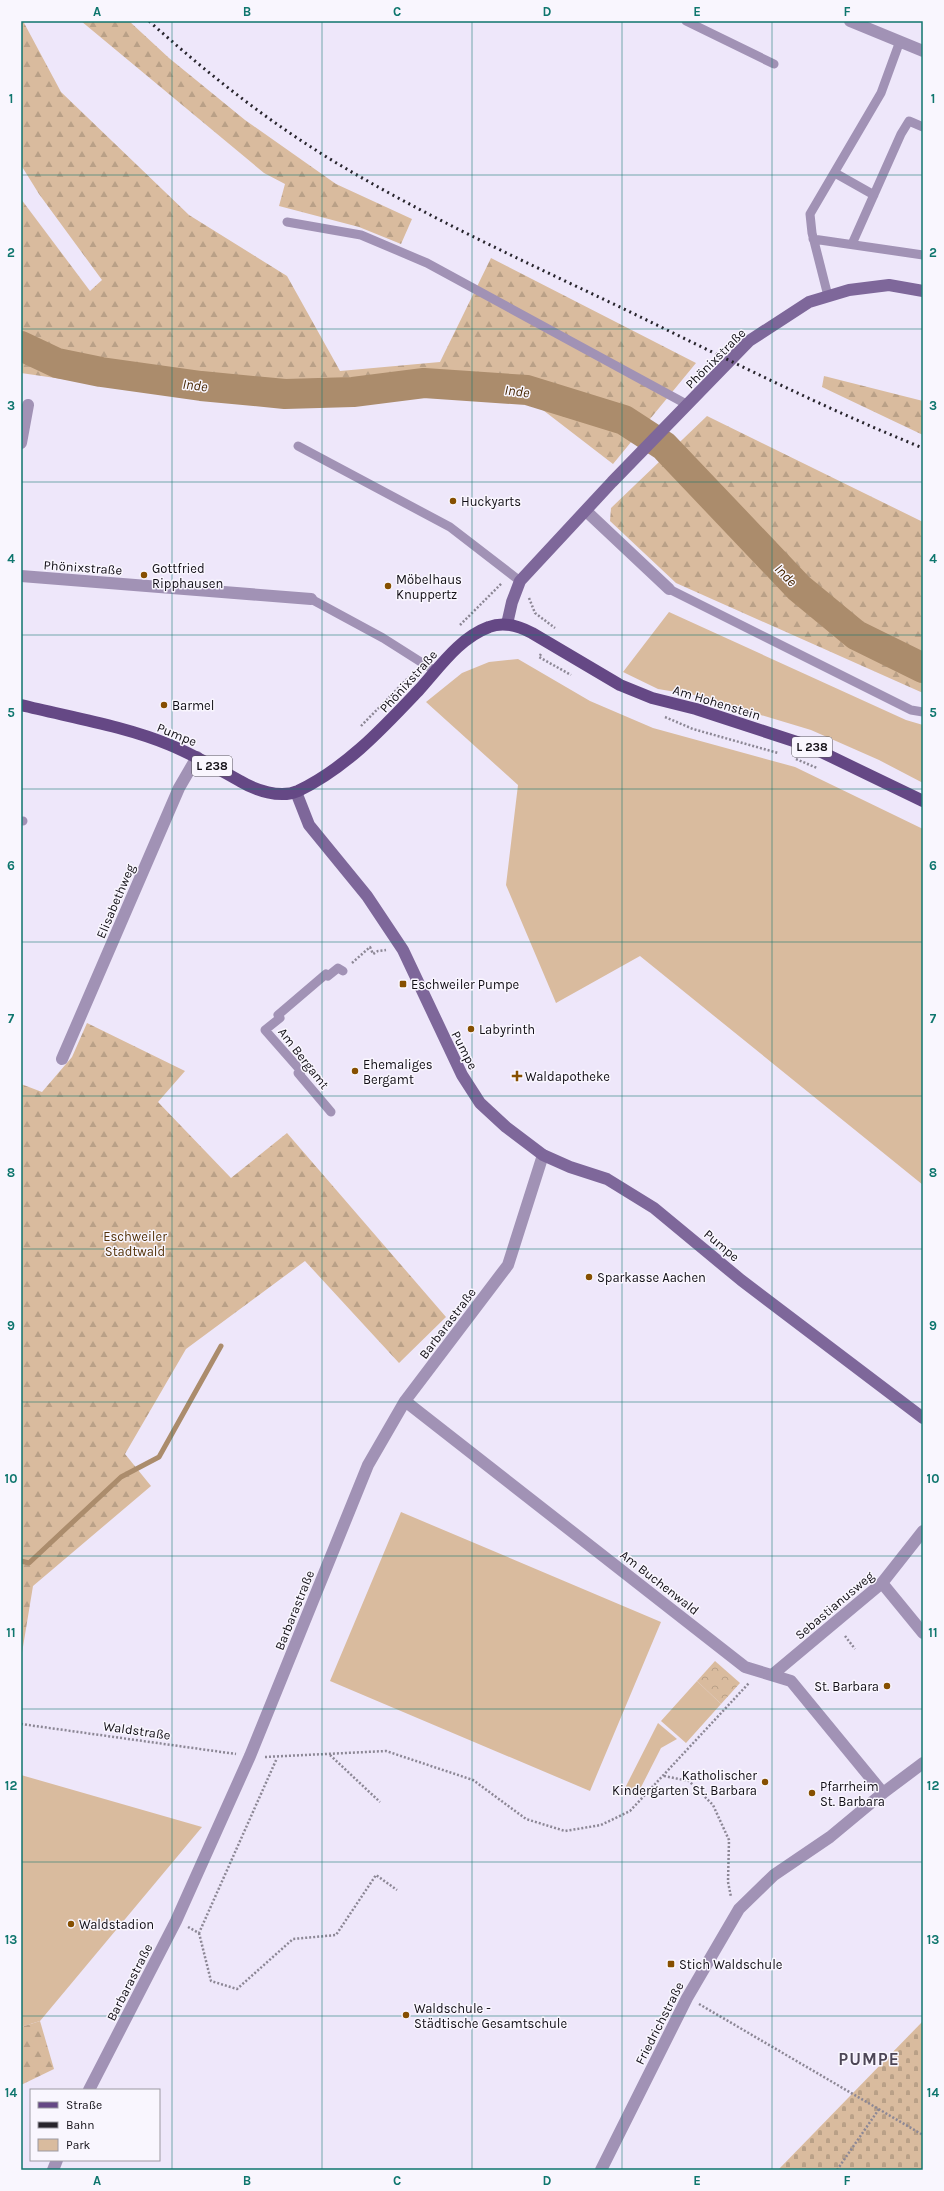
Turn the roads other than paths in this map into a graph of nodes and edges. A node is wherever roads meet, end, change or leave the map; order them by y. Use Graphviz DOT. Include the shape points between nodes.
graph roads {
  1 [pos="686,21"];
  2 [pos="850,21"];
  3 [pos="900,41"];
  4 [pos="923,51"];
  5 [pos="774,64"];
  6 [pos="923,127"];
  7 [pos="835,173"];
  8 [pos="874,195"];
  9 [pos="287,222"];
  10 [pos="813,239"];
  11 [pos="852,244"];
  12 [pos="923,255"];
  13 [pos="923,291"];
  14 [pos="828,296"];
  15 [pos="28,405"];
  16 [pos="688,405"];
  17 [pos="21,443"];
  18 [pos="298,446"];
  19 [pos="586,511"];
  20 [pos="21,576"];
  21 [pos="520,580"];
  22 [pos="669,589"];
  23 [pos="311,599"];
  24 [pos="507,624"];
  25 [pos="435,671"];
  26 [pos="21,705"];
  27 [pos="923,712"];
  28 [pos="197,757"];
  29 [pos="296,792"];
  30 [pos="923,801"];
  31 [pos="342,971"];
  32 [pos="62,1059"];
  33 [pos="331,1112"];
  34 [pos="543,1155"];
  35 [pos="405,1401"];
  36 [pos="923,1418"];
  37 [pos="923,1531"];
  38 [pos="882,1583"];
  39 [pos="923,1633"];
  40 [pos="772,1675"];
  41 [pos="923,1763"];
  42 [pos="883,1793"];
  43 [pos="90,2089"];
  44 [pos="601,2170"];
  1 -- 5 [label="lane"];
  2 -- 3 [label="street"];
  3 -- 4 [label="street"];
  3 -- 7 [label="lane" via="881,93"];
  6 -- 8 [label="lane" via="909,121"];
  7 -- 8 [label="lane"];
  7 -- 10 [label="lane" via="810,214"];
  8 -- 11 [label="lane"];
  9 -- 16 [label="lane" via="361,235 427,263"];
  10 -- 11 [label="lane"];
  10 -- 14 [label="lane"];
  11 -- 12 [label="lane"];
  13 -- 14 [label="main road, Phönixstraße" via="889,285 849,290"];
  14 -- 16 [label="main road, Phönixstraße" via="809,302 750,341"];
  15 -- 17 [label="street"];
  16 -- 19 [label="main road, Phönixstraße"];
  18 -- 21 [label="lane" via="450,527"];
  19 -- 21 [label="main road, Phönixstraße"];
  19 -- 22 [label="street"];
  20 -- 23 [label="street, Phönixstraße"];
  21 -- 24 [label="main road, Phönixstraße"];
  22 -- 27 [label="lane" via="911,710"];
  23 -- 25 [label="lane" via="383,638"];
  24 -- 25 [label="main road, Phönixstraße / L 238" via="490,626 473,635"];
  24 -- 30 [label="main road, Am Hohenstein / L 238" via="532,632 620,685 652,698 696,709 809,746"];
  25 -- 29 [label="main road, Phönixstraße / L 238" via="380,732 328,774"];
  26 -- 28 [label="main road, Pumpe / L 238" via="129,732 169,744"];
  28 -- 29 [label="main road, Pumpe / L 238" via="262,790 273,793"];
  28 -- 32 [label="street, Elisabethweg" via="179,788"];
  29 -- 34 [label="main road, Pumpe" via="309,825 367,896 403,950 462,1075 480,1103"];
  31 -- 33 [label="lane, Am Bergamt" via="338,968 328,976 326,974 278,1015 280,1018 265,1030 301,1071 298,1073"];
  34 -- 35 [label="street, Barbarastraße" via="508,1265"];
  34 -- 36 [label="main road, Pumpe" via="570,1168 608,1179 654,1208 741,1280"];
  35 -- 40 [label="street, Am Buchenwald" via="745,1666"];
  35 -- 43 [label="street, Barbarastraße" via="368,1465 250,1756 176,1921"];
  37 -- 38 [label="street, Sebastianusweg"];
  38 -- 39 [label="street"];
  38 -- 40 [label="street, Sebastianusweg"];
  40 -- 42 [label="street, Am Buchenwald" via="791,1681"];
  41 -- 42 [label="street, Friedrichstraße"];
  42 -- 44 [label="street, Friedrichstraße" via="830,1837 774,1875 740,1909 687,1998"];
}
